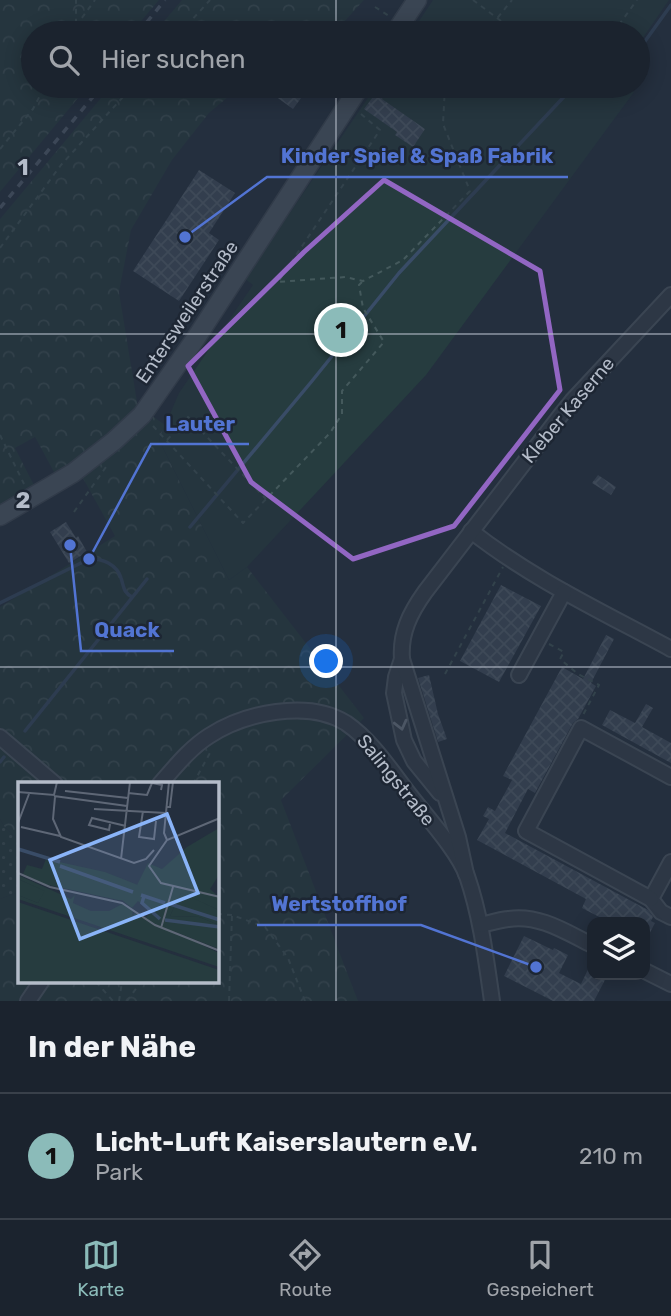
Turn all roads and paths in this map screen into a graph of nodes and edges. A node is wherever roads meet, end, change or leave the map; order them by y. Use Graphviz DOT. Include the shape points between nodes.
graph roads {
  1 [pos="76,0"];
  2 [pos="95,0"];
  3 [pos="210,0"];
  4 [pos="417,0"];
  5 [pos="473,0"];
  6 [pos="512,0"];
  7 [pos="637,0"];
  8 [pos="375,7"];
  9 [pos="498,18"];
  10 [pos="76,21"];
  11 [pos="80,21"];
  12 [pos="191,21"];
  13 [pos="390,21"];
  14 [pos="403,21"];
  15 [pos="495,21"];
  16 [pos="502,21"];
  17 [pos="621,21"];
  18 [pos="39,98"];
  19 [pos="122,98"];
  20 [pos="352,98"];
  21 [pos="444,98"];
  22 [pos="358,111"];
  23 [pos="0,149"];
  24 [pos="0,248"];
  25 [pos="363,281"];
  26 [pos="671,295"];
  27 [pos="153,426"];
  28 [pos="0,435"];
  29 [pos="166,440"];
  30 [pos="98,454"];
  31 [pos="30,498"];
  32 [pos="267,499"];
  33 [pos="74,512"];
  34 [pos="0,516"];
  35 [pos="471,531"];
  36 [pos="508,557"];
  37 [pos="565,592"];
  38 [pos="539,639"];
  39 [pos="671,649"];
  40 [pos="402,659"];
  41 [pos="445,674"];
  42 [pos="519,674"];
  43 [pos="581,728"];
  44 [pos="0,737"];
  45 [pos="210,743"];
  46 [pos="671,777"];
  47 [pos="53,782"];
  48 [pos="162,782"];
  49 [pos="194,782"];
  50 [pos="446,803"];
  51 [pos="671,862"];
  52 [pos="466,874"];
  53 [pos="651,899"];
  54 [pos="219,914"];
  55 [pos="232,915"];
  56 [pos="671,917"];
  57 [pos="481,925"];
  58 [pos="587,942"];
  59 [pos="650,974"];
  60 [pos="40,984"];
  61 [pos="98,984"];
  62 [pos="140,984"];
  63 [pos="671,985"];
  64 [pos="28,1001"];
  65 [pos="113,1001"];
  66 [pos="127,1001"];
  67 [pos="229,1001"];
  68 [pos="305,1001"];
  69 [pos="492,1001"];
  1 -- 10 [label="path"];
  2 -- 11 [label="path"];
  3 -- 12 [label="path"];
  4 -- 14 [label="main road"];
  5 -- 9 [label="path"];
  6 -- 9 [label="path"];
  7 -- 17 [label="path"];
  8 -- 13 [label="path"];
  9 -- 15 [label="path"];
  9 -- 16 [label="path"];
  18 -- 23 [label="path"];
  19 -- 24 [label="path" via="61,165"];
  20 -- 30 [label="main road, Entersweilerstraße" via="156,396 142,415"];
  21 -- 25 [label="path" via="443,124 470,191 403,260"];
  22 -- 25 [label="path" via="380,130 278,282 345,277"];
  25 -- 32 [label="path" via="359,285 363,308 384,342 342,391 342,414 330,433"];
  26 -- 35 [label="street, Kleber Kaserne" via="572,401"];
  27 -- 29 [label="path"];
  28 -- 31 [label="path"];
  29 -- 32 [label="path" via="188,417"];
  29 -- 32 [label="path" via="243,523"];
  30 -- 31 [label="main road, Entersweilerstraße"];
  30 -- 33 [label="path" via="106,468"];
  31 -- 34 [label="main road, Entersweilerstraße"];
  35 -- 36 [label="street"];
  35 -- 40 [label="street, Kleber Kaserne" via="410,616 401,640"];
  36 -- 37 [label="street"];
  36 -- 41 [label="path"];
  37 -- 38 [label="street"];
  37 -- 39 [label="street"];
  38 -- 42 [label="street"];
  38 -- 43 [label="path" via="564,652 560,659 599,685 578,723"];
  40 -- 50 [label="street"];
  40 -- 50 [label="street, Kleber Kaserne, one-way" via="394,693 404,740"];
  43 -- 46 [label="street"];
  43 -- 53 [label="street" via="526,831"];
  44 -- 47 [label="street"];
  45 -- 49 [label="path" via="211,752"];
  48 -- 52 [label="street, Salingstraße" via="210,735 247,717 297,710 325,715 343,721 377,752"];
  50 -- 52 [label="street"];
  51 -- 53 [label="street"];
  52 -- 57 [label="street, Salingstraße"];
  53 -- 56 [label="street"];
  54 -- 55 [label="path"];
  55 -- 67 [label="path"];
  55 -- 68 [label="path" via="265,927 288,958"];
  57 -- 58 [label="street" via="529,918"];
  57 -- 69 [label="street, Salingstraße"];
  59 -- 63 [label="street"];
  60 -- 64 [label="street"];
  61 -- 65 [label="path"];
  62 -- 66 [label="path"];
}
